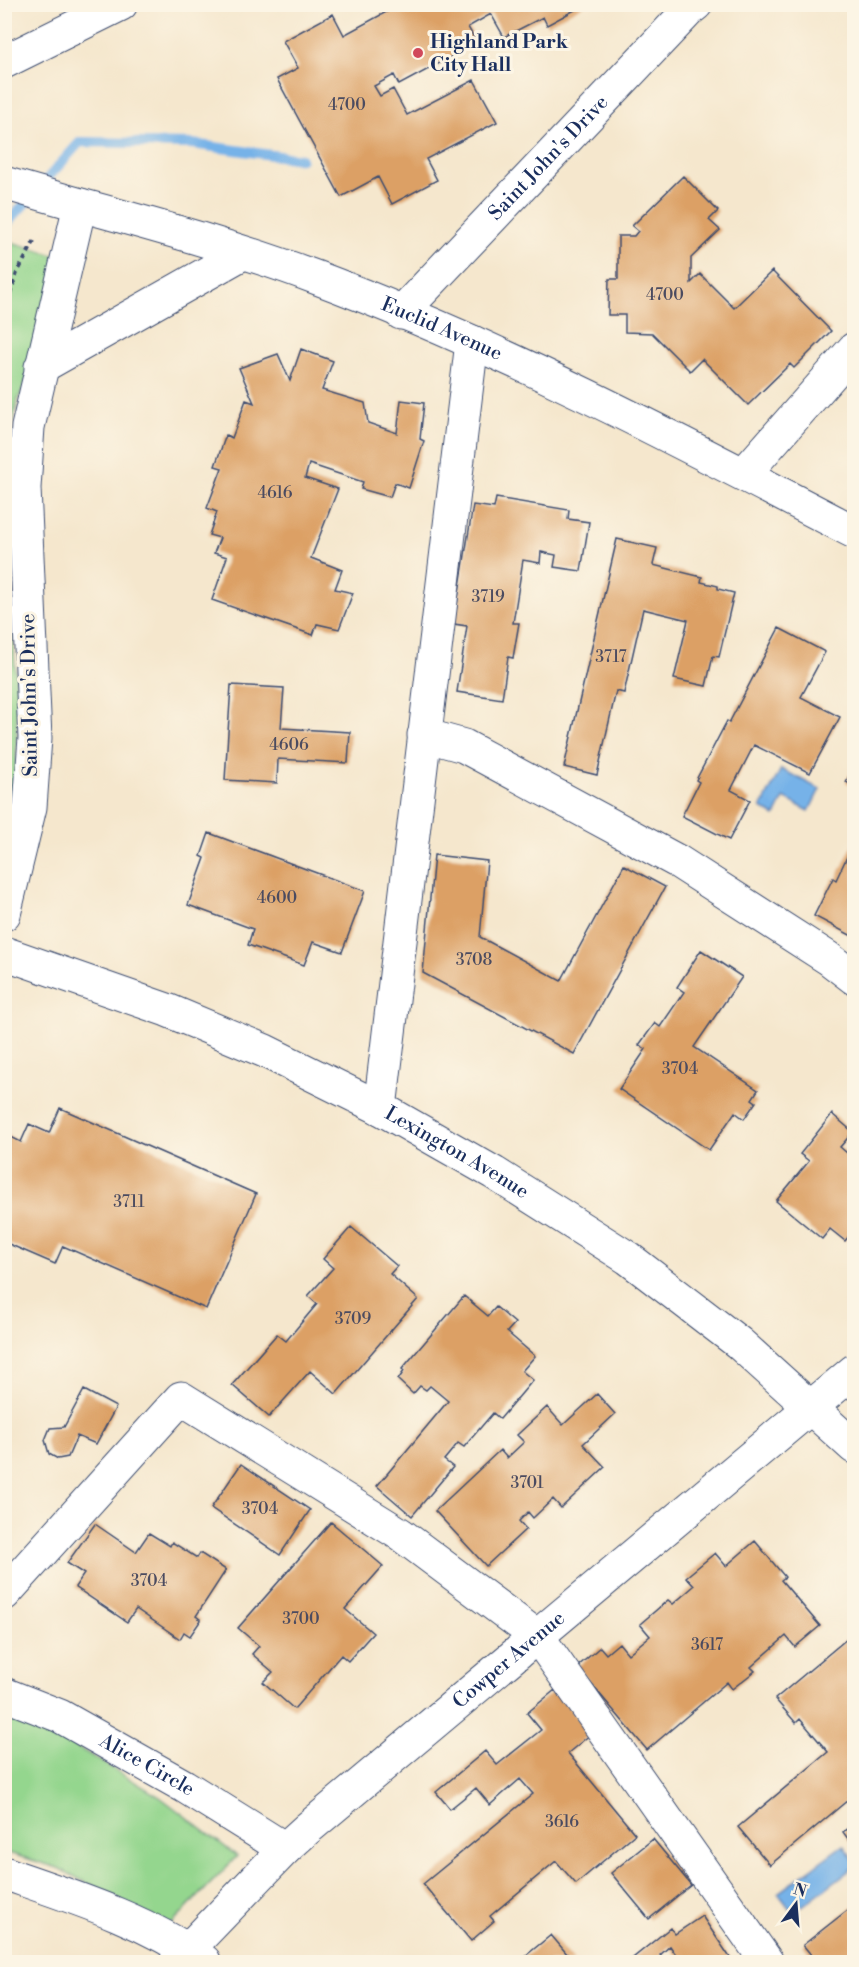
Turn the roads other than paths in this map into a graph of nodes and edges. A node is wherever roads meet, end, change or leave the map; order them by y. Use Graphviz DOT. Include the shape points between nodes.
graph roads {
  1 [pos="121,4"];
  2 [pos="696,4"];
  3 [pos="4,63"];
  4 [pos="4,183"];
  5 [pos="74,203"];
  6 [pos="243,253"];
  7 [pos="401,313"];
  8 [pos="472,342"];
  9 [pos="855,350"];
  10 [pos="41,367"];
  11 [pos="744,474"];
  12 [pos="855,532"];
  13 [pos="424,735"];
  14 [pos="4,914"];
  15 [pos="4,953"];
  16 [pos="855,978"];
  17 [pos="380,1108"];
  18 [pos="855,1371"];
  19 [pos="812,1407"];
  20 [pos="855,1447"];
  21 [pos="4,1594"];
  22 [pos="538,1637"];
  23 [pos="4,1694"];
  24 [pos="285,1849"];
  25 [pos="4,1873"];
  26 [pos="190,1958"];
  27 [pos="767,1962"];
  1 -- 3 [label="street"];
  2 -- 7 [label="street, Saint John's Drive"];
  4 -- 5 [label="street, Euclid Avenue"];
  5 -- 6 [label="street, Euclid Avenue"];
  5 -- 10 [label="street, Saint John's Drive"];
  6 -- 7 [label="street, Euclid Avenue"];
  6 -- 10 [label="street"];
  7 -- 8 [label="street, Euclid Avenue"];
  8 -- 11 [label="street, Euclid Avenue" via="642,421"];
  8 -- 13 [label="street"];
  9 -- 11 [label="street"];
  10 -- 14 [label="street, Saint John's Drive" via="28,427 24,488 35,738 30,807"];
  11 -- 12 [label="street, Euclid Avenue"];
  13 -- 16 [label="street" via="464,746 677,861"];
  13 -- 17 [label="street"];
  15 -- 17 [label="street, Lexington Avenue" via="178,1015 265,1051"];
  17 -- 19 [label="street, Lexington Avenue" via="494,1173 628,1258 739,1343"];
  18 -- 19 [label="street, Cowper Avenue"];
  19 -- 20 [label="street, Lexington Avenue"];
  19 -- 22 [label="street, Cowper Avenue"];
  21 -- 22 [label="street" via="181,1398 400,1534"];
  22 -- 24 [label="street, Cowper Avenue"];
  22 -- 27 [label="street"];
  23 -- 24 [label="street, Alice Circle" via="60,1716"];
  24 -- 26 [label="street, Cowper Avenue"];
  25 -- 26 [label="street" via="151,1929"];
}
